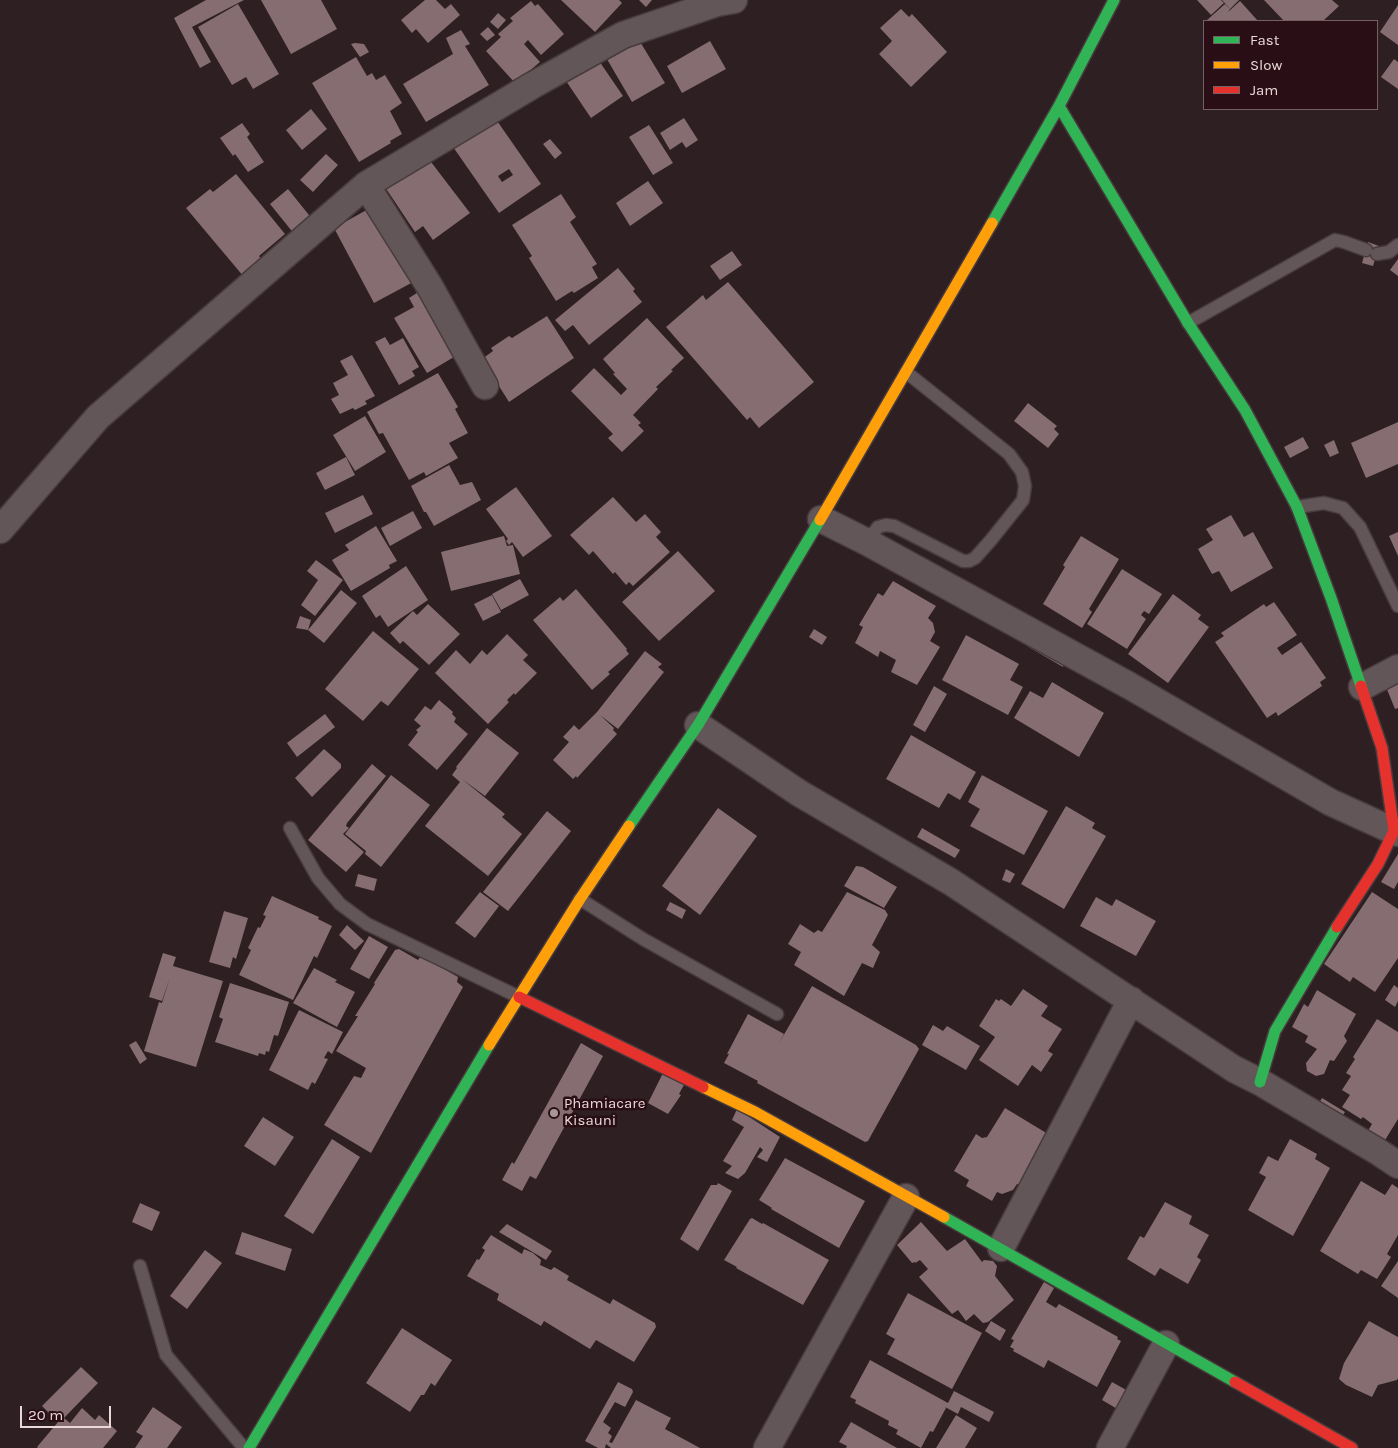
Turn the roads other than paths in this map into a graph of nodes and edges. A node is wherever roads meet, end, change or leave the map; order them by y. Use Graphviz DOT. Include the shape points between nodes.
graph roads {
  1 [pos="734,0"];
  2 [pos="1107,2"];
  3 [pos="1059,106"];
  4 [pos="366,185"];
  5 [pos="1398,245"];
  6 [pos="1188,323"];
  7 [pos="906,372"];
  8 [pos="485,386"];
  9 [pos="1297,507"];
  10 [pos="821,519"];
  11 [pos="0,530"];
  12 [pos="868,542"];
  13 [pos="1398,606"];
  14 [pos="1398,668"];
  15 [pos="1362,687"];
  16 [pos="698,725"];
  17 [pos="290,828"];
  18 [pos="1396,832"];
  19 [pos="580,899"];
  20 [pos="519,996"];
  21 [pos="1131,1000"];
  22 [pos="777,1014"];
  23 [pos="1260,1082"];
  24 [pos="1398,1165"];
  25 [pos="906,1197"];
  26 [pos="1001,1248"];
  27 [pos="140,1266"];
  28 [pos="1166,1344"];
  29 [pos="244,1448"];
  30 [pos="249,1448"];
  31 [pos="767,1448"];
  32 [pos="1110,1448"];
  33 [pos="1352,1448"];
  1 -- 4 [label="street" via="622,35 533,84"];
  2 -- 3 [label="street"];
  3 -- 6 [label="street"];
  3 -- 7 [label="street"];
  4 -- 8 [label="street" via="430,287"];
  4 -- 11 [label="street" via="98,417"];
  5 -- 6 [label="lane" via="1389,252 1371,252 1335,240"];
  6 -- 9 [label="street" via="1245,410"];
  7 -- 10 [label="street"];
  7 -- 12 [label="lane" via="1009,454 1022,472 1026,486 1023,500 991,540 969,561 963,562 886,524 878,527"];
  9 -- 13 [label="lane" via="1324,503 1343,508 1360,527"];
  9 -- 15 [label="street"];
  10 -- 12 [label="street"];
  10 -- 16 [label="street"];
  12 -- 18 [label="street" via="1130,686 1330,802"];
  14 -- 15 [label="street"];
  15 -- 18 [label="street" via="1382,748"];
  16 -- 19 [label="street"];
  16 -- 21 [label="street" via="799,793 951,882"];
  17 -- 20 [label="lane" via="318,878 340,904 367,924"];
  18 -- 23 [label="street" via="1275,1031"];
  19 -- 20 [label="street"];
  19 -- 22 [label="lane" via="643,939"];
  20 -- 25 [label="street" via="755,1112"];
  20 -- 30 [label="street"];
  21 -- 23 [label="street" via="1234,1069"];
  21 -- 26 [label="street"];
  23 -- 24 [label="street"];
  25 -- 26 [label="street"];
  25 -- 31 [label="street"];
  26 -- 28 [label="street"];
  27 -- 29 [label="lane" via="166,1355"];
  28 -- 32 [label="street"];
  28 -- 33 [label="street"];
}
